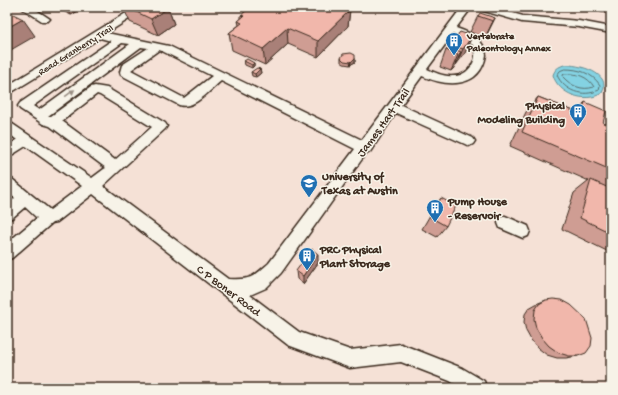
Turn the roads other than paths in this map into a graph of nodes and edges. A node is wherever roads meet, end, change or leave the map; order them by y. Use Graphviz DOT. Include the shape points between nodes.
graph roads {
  1 [pos="25,7"];
  2 [pos="143,7"];
  3 [pos="467,7"];
  4 [pos="480,7"];
  5 [pos="601,7"];
  6 [pos="611,10"];
  7 [pos="45,18"];
  8 [pos="450,29"];
  9 [pos="611,30"];
  10 [pos="99,35"];
  11 [pos="119,40"];
  12 [pos="139,44"];
  13 [pos="156,47"];
  14 [pos="414,57"];
  15 [pos="424,66"];
  16 [pos="220,76"];
  17 [pos="7,91"];
  18 [pos="394,107"];
  19 [pos="39,116"];
  20 [pos="53,121"];
  21 [pos="7,126"];
  22 [pos="26,140"];
  23 [pos="469,141"];
  24 [pos="364,148"];
  25 [pos="7,153"];
  26 [pos="115,167"];
  27 [pos="7,183"];
  28 [pos="92,186"];
  29 [pos="25,199"];
  30 [pos="7,213"];
  31 [pos="48,218"];
  32 [pos="505,223"];
  33 [pos="523,231"];
  34 [pos="7,253"];
  35 [pos="225,287"];
  36 [pos="477,388"];
  1 -- 7 [label="street"];
  2 -- 10 [label="street, Read Granberry Trail"];
  3 -- 8 [label="street, James Hart Trail"];
  4 -- 9 [label="street" via="522,19 579,24"];
  5 -- 6 [label="street"];
  8 -- 15 [label="street, James Hart Trail"];
  8 -- 15 [label="street" via="476,43 481,53 478,65 470,76 457,80 442,80"];
  10 -- 11 [label="street"];
  10 -- 17 [label="street, Read Granberry Trail"];
  11 -- 12 [label="street"];
  11 -- 19 [label="street" via="24,106"];
  12 -- 13 [label="street"];
  19 -- 12 [label="street, one-way"];
  13 -- 16 [label="street" via="165,48"];
  13 -- 16 [label="street" via="126,68 125,72 183,102 189,101"];
  14 -- 15 [label="street"];
  15 -- 18 [label="street, James Hart Trail"];
  16 -- 24 [label="street"];
  18 -- 23 [label="street"];
  18 -- 24 [label="street, James Hart Trail"];
  19 -- 20 [label="street" via="47,121"];
  20 -- 26 [label="street"];
  20 -- 26 [label="street" via="95,90 103,91 161,126"];
  21 -- 22 [label="street, C P Boner Road"];
  22 -- 25 [label="street"];
  22 -- 28 [label="street, C P Boner Road"];
  24 -- 35 [label="street, James Hart Trail" via="275,268 260,282 247,288"];
  26 -- 28 [label="street"];
  27 -- 29 [label="street"];
  28 -- 31 [label="street" via="56,215"];
  28 -- 35 [label="street, C P Boner Road"];
  29 -- 30 [label="street"];
  29 -- 31 [label="street"];
  31 -- 34 [label="street"];
  32 -- 33 [label="street"];
  35 -- 36 [label="street, C P Boner Road" via="294,339 350,360 401,353 456,374"];
}
